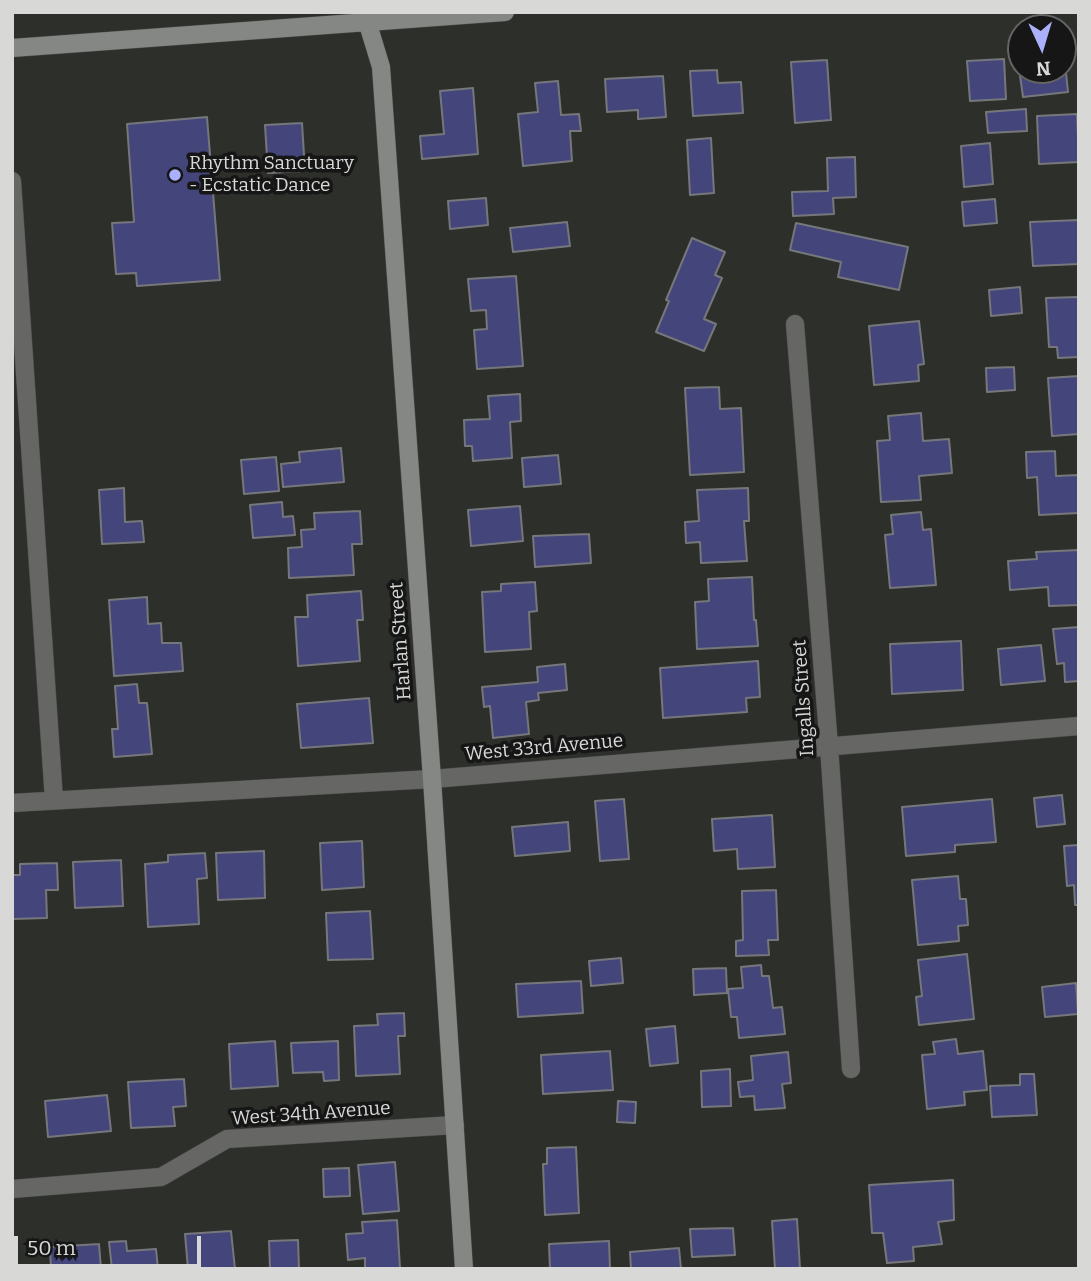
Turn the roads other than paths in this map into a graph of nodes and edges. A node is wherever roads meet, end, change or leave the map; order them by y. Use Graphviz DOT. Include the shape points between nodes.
graph roads {
  1 [pos="505,12"];
  2 [pos="365,17"];
  3 [pos="12,48"];
  4 [pos="12,181"];
  5 [pos="795,324"];
  6 [pos="1079,726"];
  7 [pos="829,746"];
  8 [pos="432,779"];
  9 [pos="54,800"];
  10 [pos="12,803"];
  11 [pos="850,1069"];
  12 [pos="455,1125"];
  13 [pos="12,1189"];
  14 [pos="464,1269"];
  1 -- 2 [label="street"];
  2 -- 3 [label="street"];
  2 -- 8 [label="street, Harlan Street" via="381,67"];
  4 -- 9 [label="street"];
  5 -- 7 [label="street, Ingalls Street"];
  6 -- 7 [label="street, West 33rd Avenue"];
  7 -- 8 [label="street, West 33rd Avenue"];
  7 -- 11 [label="street, Ingalls Street"];
  8 -- 9 [label="street, West 33rd Avenue"];
  8 -- 12 [label="street, Harlan Street"];
  9 -- 10 [label="street, West 33rd Avenue"];
  12 -- 13 [label="street, West 34th Avenue" via="227,1139 161,1177"];
  12 -- 14 [label="street, Harlan Street"];
}
